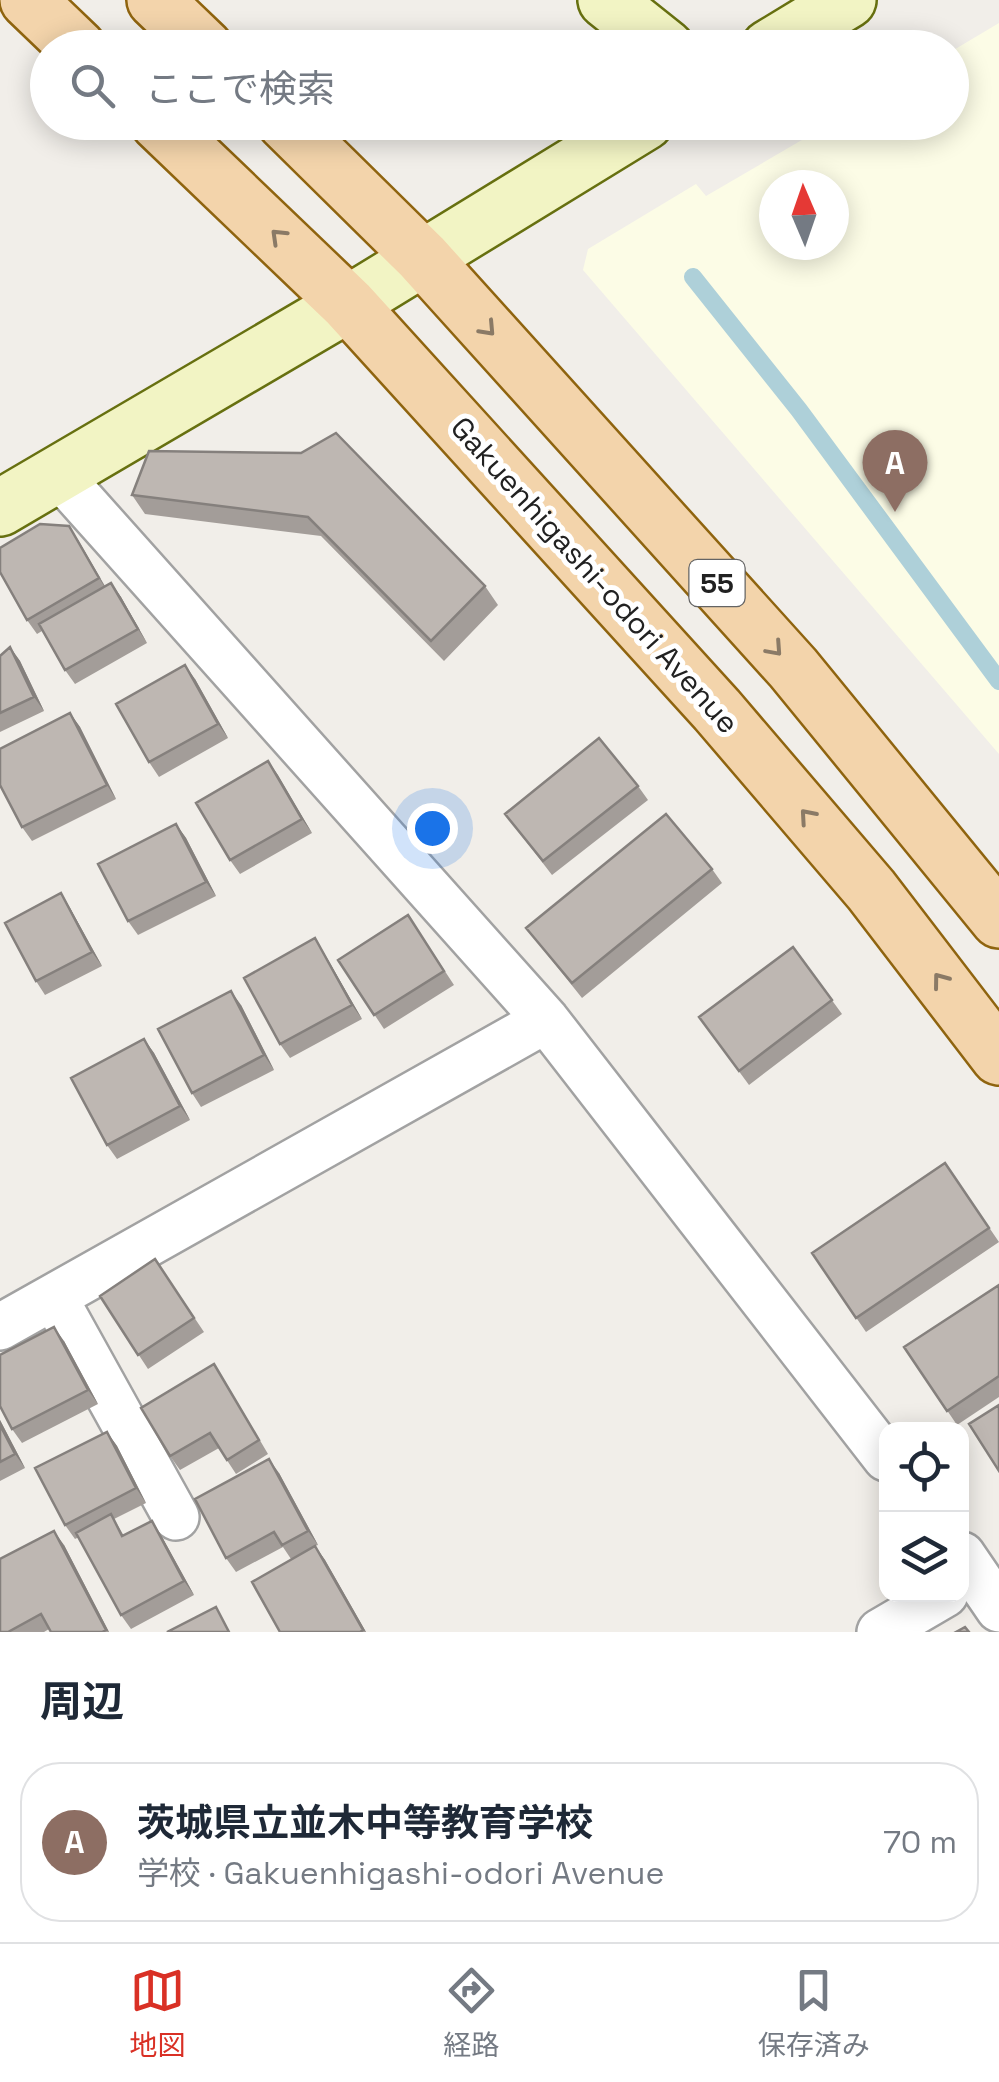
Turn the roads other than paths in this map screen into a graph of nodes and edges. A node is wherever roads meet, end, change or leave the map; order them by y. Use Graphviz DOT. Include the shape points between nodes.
graph roads {
  1 [pos="28,0"];
  2 [pos="155,0"];
  3 [pos="606,0"];
  4 [pos="848,0"];
  5 [pos="59,30"];
  6 [pos="186,30"];
  7 [pos="644,30"];
  8 [pos="799,30"];
  9 [pos="177,140"];
  10 [pos="303,140"];
  11 [pos="615,140"];
  12 [pos="422,257"];
  13 [pos="348,304"];
  14 [pos="58,474"];
  15 [pos="0,508"];
  16 [pos="999,920"];
  17 [pos="546,1020"];
  18 [pos="999,1058"];
  19 [pos="54,1296"];
  20 [pos="0,1327"];
  21 [pos="879,1449"];
  22 [pos="176,1517"];
  23 [pos="936,1602"];
  24 [pos="880,1632"];
  1 -- 5 [label="main road"];
  2 -- 6 [label="main road"];
  3 -- 7 [label="street"];
  4 -- 8 [label="street"];
  13 -- 9 [label="main road, Gakuenhigashi-odori Avenue, one-way"];
  10 -- 12 [label="main road, 55"];
  11 -- 12 [label="street"];
  12 -- 13 [label="street"];
  12 -- 16 [label="main road, 55, one-way" via="793,668"];
  13 -- 14 [label="street"];
  18 -- 13 [label="main road, Gakuenhigashi-odori Avenue, one-way" via="870,890 730,725"];
  14 -- 15 [label="street"];
  14 -- 17 [label="street"];
  17 -- 19 [label="street"];
  17 -- 21 [label="street"];
  19 -- 20 [label="street"];
  19 -- 22 [label="street"];
  23 -- 24 [label="street"];
}
